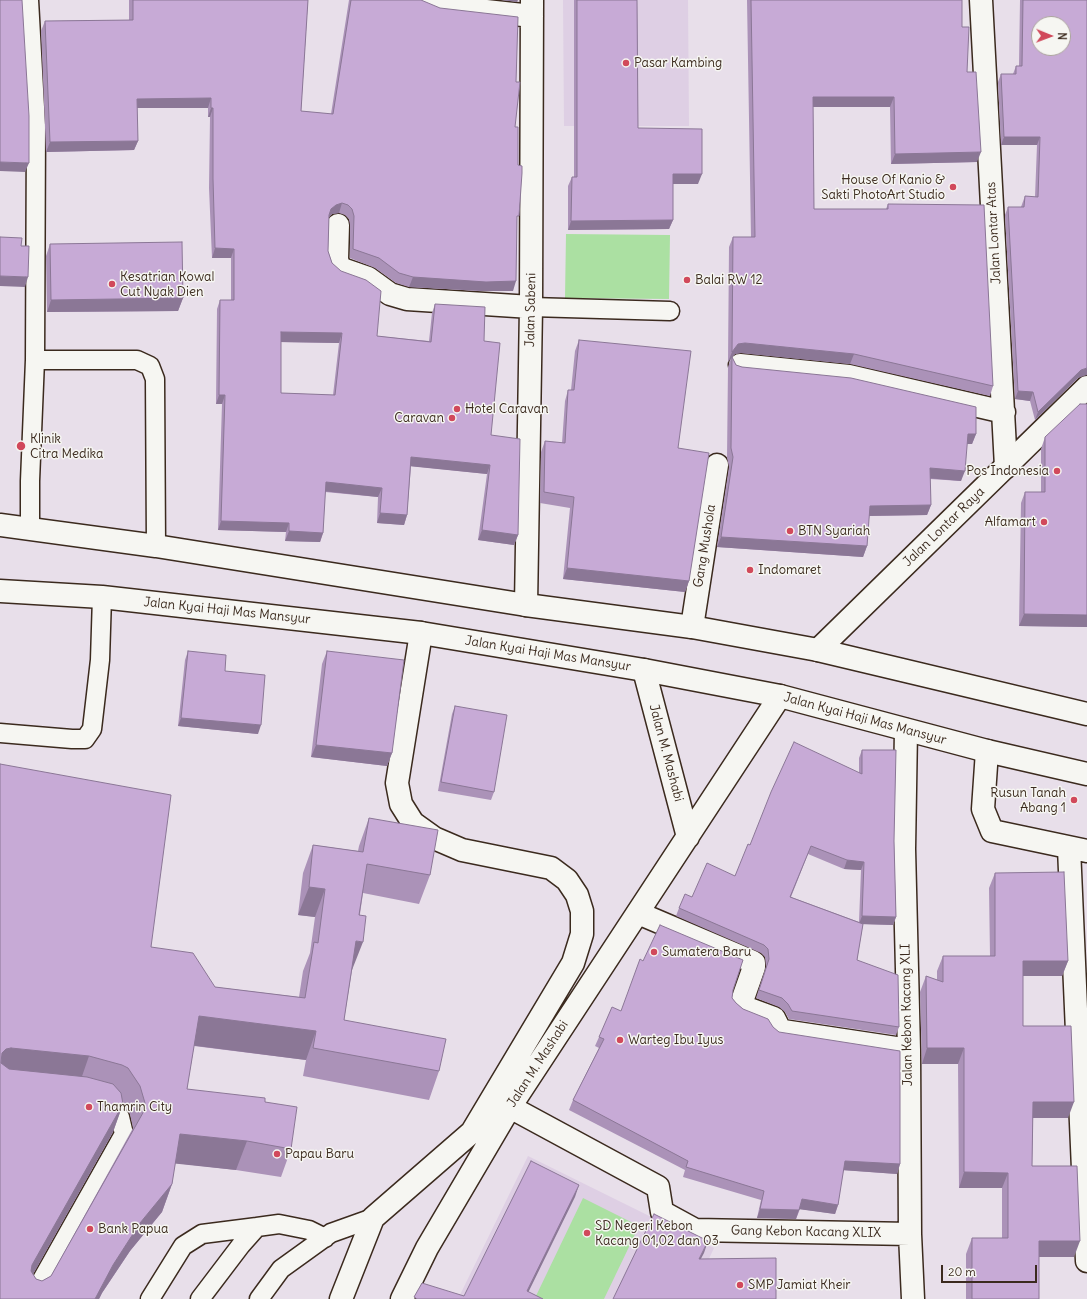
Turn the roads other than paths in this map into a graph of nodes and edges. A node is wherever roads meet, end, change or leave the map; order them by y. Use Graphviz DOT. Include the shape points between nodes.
graph roads {
  1 [pos="29,0"];
  2 [pos="425,0"];
  3 [pos="982,0"];
  4 [pos="532,8"];
  5 [pos="338,225"];
  6 [pos="531,307"];
  7 [pos="670,311"];
  8 [pos="35,360"];
  9 [pos="740,365"];
  10 [pos="1087,387"];
  11 [pos="1004,412"];
  12 [pos="717,465"];
  13 [pos="1006,467"];
  14 [pos="0,525"];
  15 [pos="30,528"];
  16 [pos="156,546"];
  17 [pos="0,591"];
  18 [pos="102,598"];
  19 [pos="526,605"];
  20 [pos="692,627"];
  21 [pos="421,633"];
  22 [pos="818,650"];
  23 [pos="644,670"];
  24 [pos="780,696"];
  25 [pos="1087,714"];
  26 [pos="906,730"];
  27 [pos="0,734"];
  28 [pos="987,751"];
  29 [pos="1087,774"];
  30 [pos="688,837"];
  31 [pos="1078,850"];
  32 [pos="638,913"];
  33 [pos="908,1050"];
  34 [pos="84,1096"];
  35 [pos="510,1107"];
  36 [pos="373,1218"];
  37 [pos="258,1227"];
  38 [pos="910,1234"];
  39 [pos="325,1238"];
  40 [pos="1087,1261"];
  41 [pos="31,1299"];
  42 [pos="150,1299"];
  43 [pos="200,1299"];
  44 [pos="259,1299"];
  45 [pos="341,1299"];
  46 [pos="402,1299"];
  47 [pos="913,1299"];
  1 -- 8 [label="lane" via="36,125"];
  2 -- 4 [label="street, Jalan Sabeni" via="441,6"];
  3 -- 11 [label="street, Jalan Lontar Atas"];
  4 -- 6 [label="street, Jalan Sabeni"];
  5 -- 6 [label="street" via="338,265 342,269 368,278 390,294 407,299"];
  6 -- 7 [label="lane"];
  6 -- 19 [label="street, Jalan Sabeni"];
  8 -- 15 [label="lane"];
  8 -- 16 [label="lane" via="137,360 150,366 155,379"];
  9 -- 11 [label="street" via="849,376"];
  10 -- 13 [label="street, Jalan Lontar Raya"];
  11 -- 13 [label="street, Jalan Lontar Atas"];
  12 -- 20 [label="street, Gang Mushola"];
  13 -- 22 [label="street, Jalan Lontar Raya"];
  14 -- 15 [label="street"];
  15 -- 16 [label="street"];
  16 -- 19 [label="street"];
  17 -- 18 [label="street, Jalan Kyai Haji Mas Mansyur"];
  18 -- 21 [label="street, Jalan Kyai Haji Mas Mansyur"];
  18 -- 27 [label="lane" via="92,729 85,739"];
  19 -- 20 [label="street"];
  20 -- 22 [label="street"];
  21 -- 23 [label="street, Jalan Kyai Haji Mas Mansyur"];
  21 -- 36 [label="street" via="397,783 401,804 413,823 434,838 462,850 551,868 567,880 577,895 582,912 582,934 573,963 472,1132"];
  22 -- 25 [label="street"];
  23 -- 24 [label="street, Jalan Kyai Haji Mas Mansyur"];
  23 -- 30 [label="street, Jalan M. Mashabi"];
  24 -- 26 [label="street, Jalan Kyai Haji Mas Mansyur"];
  24 -- 30 [label="street, Jalan M. Mashabi"];
  26 -- 28 [label="street, Jalan Kyai Haji Mas Mansyur"];
  26 -- 33 [label="street, Jalan Kebon Kacang XLI" via="904,849"];
  28 -- 29 [label="street, Jalan Kyai Haji Mas Mansyur"];
  28 -- 31 [label="street" via="983,809 992,831"];
  30 -- 32 [label="street, Jalan M. Mashabi"];
  31 -- 40 [label="street"];
  32 -- 33 [label="street" via="754,963 742,1004 774,1018 780,1030"];
  32 -- 35 [label="street, Jalan M. Mashabi"];
  33 -- 38 [label="street, Jalan Kebon Kacang XLI"];
  34 -- 41 [label="lane" via="109,1103 120,1117 124,1134"];
  35 -- 38 [label="street, Gang Kebon Kacang XLIX" via="658,1187 662,1212 694,1230"];
  35 -- 46 [label="street, Jalan M. Mashabi" via="426,1248"];
  36 -- 39 [label="lane"];
  36 -- 45 [label="street"];
  37 -- 39 [label="lane" via="279,1224 309,1230"];
  37 -- 42 [label="lane" via="202,1234 183,1246"];
  37 -- 43 [label="lane"];
  38 -- 47 [label="street, Jalan Kebon Kacang XLI"];
  39 -- 44 [label="lane" via="281,1269"];
}
